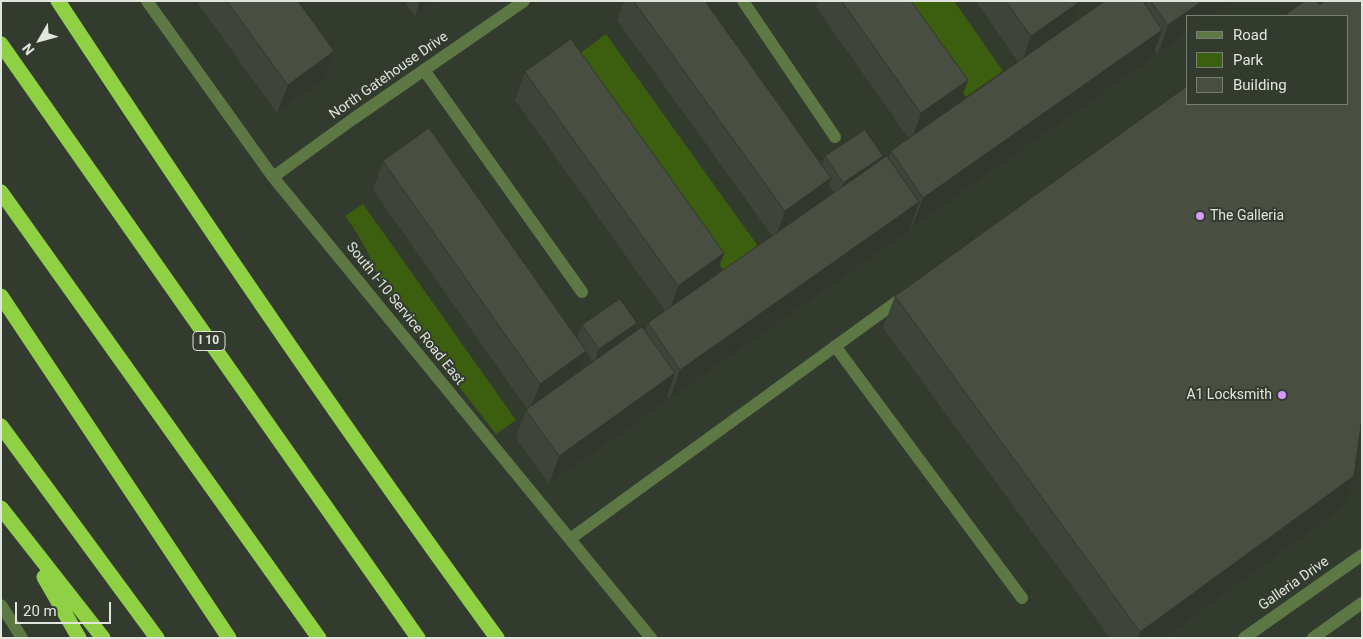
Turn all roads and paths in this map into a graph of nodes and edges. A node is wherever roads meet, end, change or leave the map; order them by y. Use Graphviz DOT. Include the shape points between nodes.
graph roads {
  1 [pos="58,1"];
  2 [pos="147,1"];
  3 [pos="524,1"];
  4 [pos="743,1"];
  5 [pos="1,44"];
  6 [pos="424,70"];
  7 [pos="835,138"];
  8 [pos="273,177"];
  9 [pos="1,192"];
  10 [pos="915,288"];
  11 [pos="582,292"];
  12 [pos="1,296"];
  13 [pos="835,346"];
  14 [pos="1,426"];
  15 [pos="1,508"];
  16 [pos="20,534"];
  17 [pos="570,539"];
  18 [pos="1362,555"];
  19 [pos="1022,598"];
  20 [pos="1362,603"];
  21 [pos="1,604"];
  22 [pos="22,638"];
  23 [pos="80,638"];
  24 [pos="103,638"];
  25 [pos="157,638"];
  26 [pos="229,638"];
  27 [pos="319,638"];
  28 [pos="418,638"];
  29 [pos="498,638"];
  30 [pos="651,638"];
  31 [pos="1244,638"];
  32 [pos="1313,638"];
  1 -- 29 [label="highway" via="212,234"];
  2 -- 8 [label="street, South I-10 Service Road East"];
  3 -- 6 [label="street, North Gatehouse Drive"];
  4 -- 7 [label="street"];
  5 -- 28 [label="highway, I 10"];
  6 -- 8 [label="street, North Gatehouse Drive"];
  6 -- 11 [label="street"];
  8 -- 17 [label="street, South I-10 Service Road East"];
  9 -- 27 [label="highway"];
  10 -- 13 [label="street"];
  12 -- 26 [label="highway"];
  13 -- 17 [label="street"];
  13 -- 19 [label="street"];
  14 -- 25 [label="highway"];
  15 -- 16 [label="highway"];
  16 -- 23 [label="highway"];
  16 -- 24 [label="highway"];
  17 -- 30 [label="street, South I-10 Service Road East"];
  18 -- 31 [label="street, Galleria Drive"];
  20 -- 32 [label="street"];
  21 -- 22 [label="street"];
}
